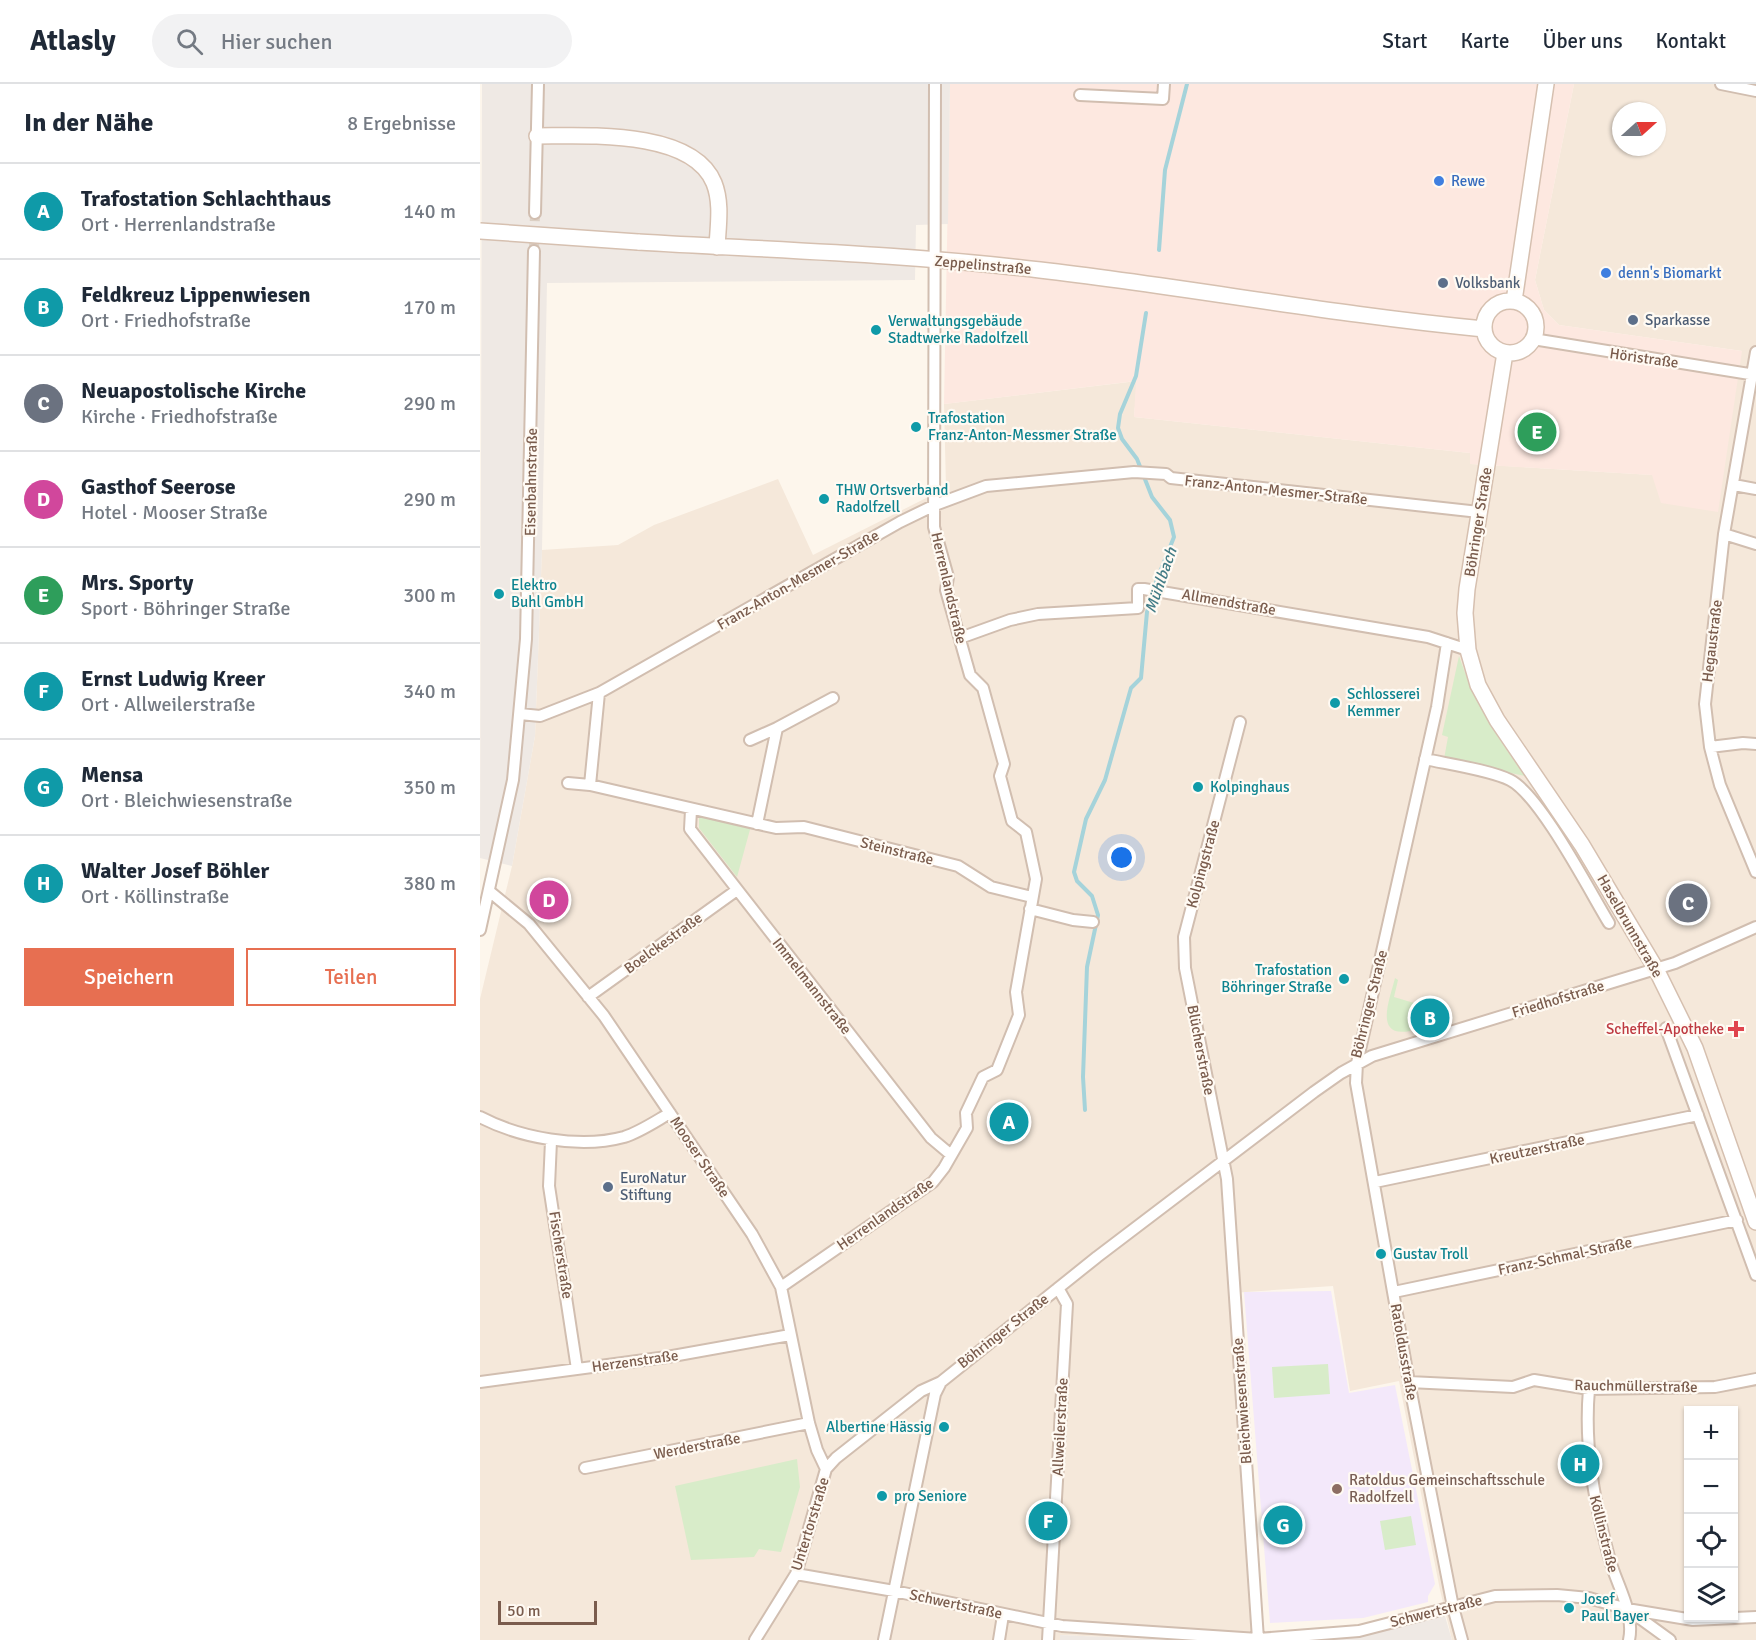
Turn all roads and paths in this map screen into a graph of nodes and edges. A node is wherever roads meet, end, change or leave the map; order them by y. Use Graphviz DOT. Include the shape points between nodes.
graph roads {
  1 [pos="538,84"];
  2 [pos="935,84"];
  3 [pos="1164,84"];
  4 [pos="1546,84"];
  5 [pos="1721,84"];
  6 [pos="1756,91"];
  7 [pos="1080,95"];
  8 [pos="537,136"];
  9 [pos="535,213"];
  10 [pos="480,231"];
  11 [pos="717,247"];
  12 [pos="534,251"];
  13 [pos="934,260"];
  14 [pos="1514,301"];
  15 [pos="1484,329"];
  16 [pos="1533,339"];
  17 [pos="1756,352"];
  18 [pos="1505,353"];
  19 [pos="1755,374"];
  20 [pos="1734,485"];
  21 [pos="1756,489"];
  22 [pos="935,505"];
  23 [pos="1479,512"];
  24 [pos="1724,534"];
  25 [pos="1756,544"];
  26 [pos="960,638"];
  27 [pos="1447,643"];
  28 [pos="1468,650"];
  29 [pos="599,693"];
  30 [pos="833,698"];
  31 [pos="520,714"];
  32 [pos="1240,722"];
  33 [pos="777,728"];
  34 [pos="750,740"];
  35 [pos="1756,744"];
  36 [pos="1710,747"];
  37 [pos="1425,759"];
  38 [pos="568,783"];
  39 [pos="590,785"];
  40 [pos="691,810"];
  41 [pos="757,824"];
  42 [pos="1756,872"];
  43 [pos="737,890"];
  44 [pos="489,891"];
  45 [pos="1031,903"];
  46 [pos="1093,922"];
  47 [pos="1609,923"];
  48 [pos="1756,927"];
  49 [pos="480,930"];
  50 [pos="1184,937"];
  51 [pos="1656,969"];
  52 [pos="588,997"];
  53 [pos="1666,1028"];
  54 [pos="1357,1063"];
  55 [pos="670,1113"];
  56 [pos="1698,1115"];
  57 [pos="480,1117"];
  58 [pos="551,1141"];
  59 [pos="950,1154"];
  60 [pos="1223,1163"];
  61 [pos="1375,1182"];
  62 [pos="1737,1220"];
  63 [pos="1756,1222"];
  64 [pos="1756,1275"];
  65 [pos="781,1287"];
  66 [pos="1058,1287"];
  67 [pos="1394,1292"];
  68 [pos="790,1335"];
  69 [pos="576,1370"];
  70 [pos="1756,1379"];
  71 [pos="480,1382"];
  72 [pos="941,1382"];
  73 [pos="1409,1382"];
  74 [pos="1589,1389"];
  75 [pos="809,1423"];
  76 [pos="585,1468"];
  77 [pos="826,1468"];
  78 [pos="796,1574"];
  79 [pos="894,1591"];
  80 [pos="1453,1607"];
  81 [pos="1627,1609"];
  82 [pos="1003,1615"];
  83 [pos="1756,1617"];
  84 [pos="1048,1624"];
  85 [pos="1258,1639"];
  86 [pos="755,1640"];
  87 [pos="884,1640"];
  88 [pos="999,1640"];
  89 [pos="1048,1640"];
  90 [pos="1462,1640"];
  91 [pos="1629,1640"];
  92 [pos="1670,1640"];
  1 -- 8 [label="street"];
  2 -- 13 [label="street, Herrenlandstraße"];
  3 -- 7 [label="street" via="1163,99"];
  4 -- 14 [label="main road"];
  5 -- 6 [label="street"];
  8 -- 9 [label="street"];
  8 -- 11 [label="main road" via="614,138 663,144 684,151 706,169 714,183"];
  10 -- 11 [label="main road, Zeppelinstraße, bridge"];
  11 -- 13 [label="main road, Zeppelinstraße"];
  12 -- 31 [label="street, Eisenbahnstraße" via="531,493"];
  13 -- 15 [label="main road, Zeppelinstraße" via="1042,270 1355,315"];
  13 -- 22 [label="street, Herrenlandstraße"];
  14 -- 15 [label="main road" via="1491,308"];
  14 -- 16 [label="main road" via="1533,314"];
  15 -- 18 [label="main road" via="1491,345"];
  16 -- 18 [label="main road" via="1521,351"];
  16 -- 19 [label="street, Höristraße"];
  17 -- 19 [label="street, Hegaustraße"];
  18 -- 23 [label="main road, Böhringer Straße"];
  19 -- 20 [label="street, Hegaustraße"];
  20 -- 21 [label="street"];
  20 -- 24 [label="street, Hegaustraße"];
  22 -- 23 [label="street, Franz-Anton-Mesmer-Straße" via="987,486 1134,472"];
  22 -- 26 [label="street, Herrenlandstraße" via="934,526 948,577 946,590"];
  22 -- 29 [label="street, Franz-Anton-Mesmer-Straße"];
  23 -- 28 [label="main road, Böhringer Straße" via="1465,613"];
  24 -- 25 [label="street"];
  24 -- 36 [label="street, Hegaustraße" via="1705,704"];
  26 -- 27 [label="street, Allmendstraße" via="1038,614 1138,609 1138,589 1144,589"];
  26 -- 45 [label="street, Herrenlandstraße" via="970,675 983,688 1004,764 1000,776 1012,821 1026,832 1036,879"];
  27 -- 28 [label="street"];
  27 -- 37 [label="street, Böhringer Straße"];
  28 -- 51 [label="main road, Haselbrunnstraße" via="1478,685 1497,720 1582,845"];
  29 -- 31 [label="street, Franz-Anton-Mesmer-Straße" via="540,716"];
  29 -- 39 [label="street"];
  30 -- 33 [label="street"];
  31 -- 44 [label="street, Eisenbahnstraße" via="513,780"];
  32 -- 50 [label="street, Kolpingstraße"];
  33 -- 34 [label="street"];
  33 -- 41 [label="street"];
  35 -- 36 [label="street"];
  36 -- 42 [label="street, Hegaustraße" via="1720,784"];
  37 -- 47 [label="street, Haselbrunnstraße" via="1508,779 1523,788"];
  37 -- 54 [label="street, Böhringer Straße"];
  38 -- 39 [label="street, Steinstraße"];
  39 -- 40 [label="street, Steinstraße"];
  40 -- 41 [label="street, Steinstraße"];
  40 -- 43 [label="street, Immelmannstraße" via="690,829"];
  41 -- 45 [label="street, Steinstraße" via="804,827 958,867"];
  43 -- 52 [label="street, Boelckestraße"];
  43 -- 59 [label="street, Immelmannstraße" via="931,1138"];
  44 -- 49 [label="street, Eisenbahnstraße"];
  44 -- 52 [label="street, Mooser Straße" via="529,924"];
  45 -- 46 [label="street, Steinstraße" via="1072,920"];
  45 -- 59 [label="street, Herrenlandstraße" via="1016,992 1018,1014 997,1070 983,1077 966,1113 967,1128"];
  48 -- 51 [label="street, Friedhofstraße"];
  50 -- 60 [label="street, Blücherstraße" via="1185,968"];
  51 -- 54 [label="street, Friedhofstraße" via="1405,1044"];
  51 -- 63 [label="main road, Haselbrunnstraße" via="1695,1048"];
  52 -- 55 [label="street, Mooser Straße"];
  53 -- 56 [label="street"];
  54 -- 60 [label="street, Böhringer Straße"];
  54 -- 61 [label="street, Ratoldusstraße" via="1356,1083"];
  55 -- 58 [label="street" via="625,1137"];
  55 -- 65 [label="street, Mooser Straße" via="752,1234"];
  56 -- 61 [label="street, Kreutzerstraße"];
  56 -- 62 [label="street"];
  57 -- 58 [label="street"];
  58 -- 69 [label="street, Fischerstraße" via="549,1186"];
  59 -- 65 [label="street, Herrenlandstraße" via="933,1182"];
  60 -- 66 [label="street, Böhringer Straße"];
  60 -- 85 [label="street, Bleichwiesenstraße"];
  61 -- 67 [label="street, Ratoldusstraße"];
  62 -- 64 [label="street"];
  62 -- 67 [label="street, Franz-Schmal-Straße"];
  65 -- 68 [label="street, Mooser Straße"];
  66 -- 72 [label="street, Böhringer Straße"];
  66 -- 84 [label="street, Allweilerstraße" via="1067,1304"];
  67 -- 73 [label="street, Ratoldusstraße"];
  68 -- 69 [label="street, Herzenstraße"];
  68 -- 75 [label="street, Mooser Straße"];
  69 -- 71 [label="street, Herzenstraße"];
  70 -- 74 [label="street, Rauchmüllerstraße" via="1715,1387"];
  72 -- 77 [label="street, Böhringer Straße" via="921,1391"];
  72 -- 79 [label="street" via="935,1394"];
  73 -- 74 [label="street, Rauchmüllerstraße" via="1513,1387 1534,1380"];
  73 -- 80 [label="street, Ratoldusstraße"];
  74 -- 81 [label="street, Köllinstraße" via="1592,1485 1609,1559"];
  75 -- 76 [label="street, Werderstraße"];
  75 -- 77 [label="street, Mooser Straße"];
  77 -- 78 [label="street, Untertorstraße"];
  78 -- 79 [label="street, Schwertstraße"];
  78 -- 86 [label="street, Untertorstraße"];
  79 -- 82 [label="street, Schwertstraße"];
  79 -- 87 [label="street"];
  80 -- 81 [label="street, Schwertstraße" via="1496,1596 1536,1595 1589,1598"];
  80 -- 85 [label="street, Schwertstraße" via="1359,1631"];
  80 -- 90 [label="street, Ratoldusstraße"];
  81 -- 83 [label="street, Schwertstraße" via="1693,1620"];
  81 -- 91 [label="street, Köllinstraße"];
  81 -- 92 [label="street"];
  82 -- 84 [label="street, Schwertstraße"];
  82 -- 88 [label="street"];
  84 -- 85 [label="street, Schwertstraße"];
  84 -- 89 [label="street, Allweilerstraße"];
}
